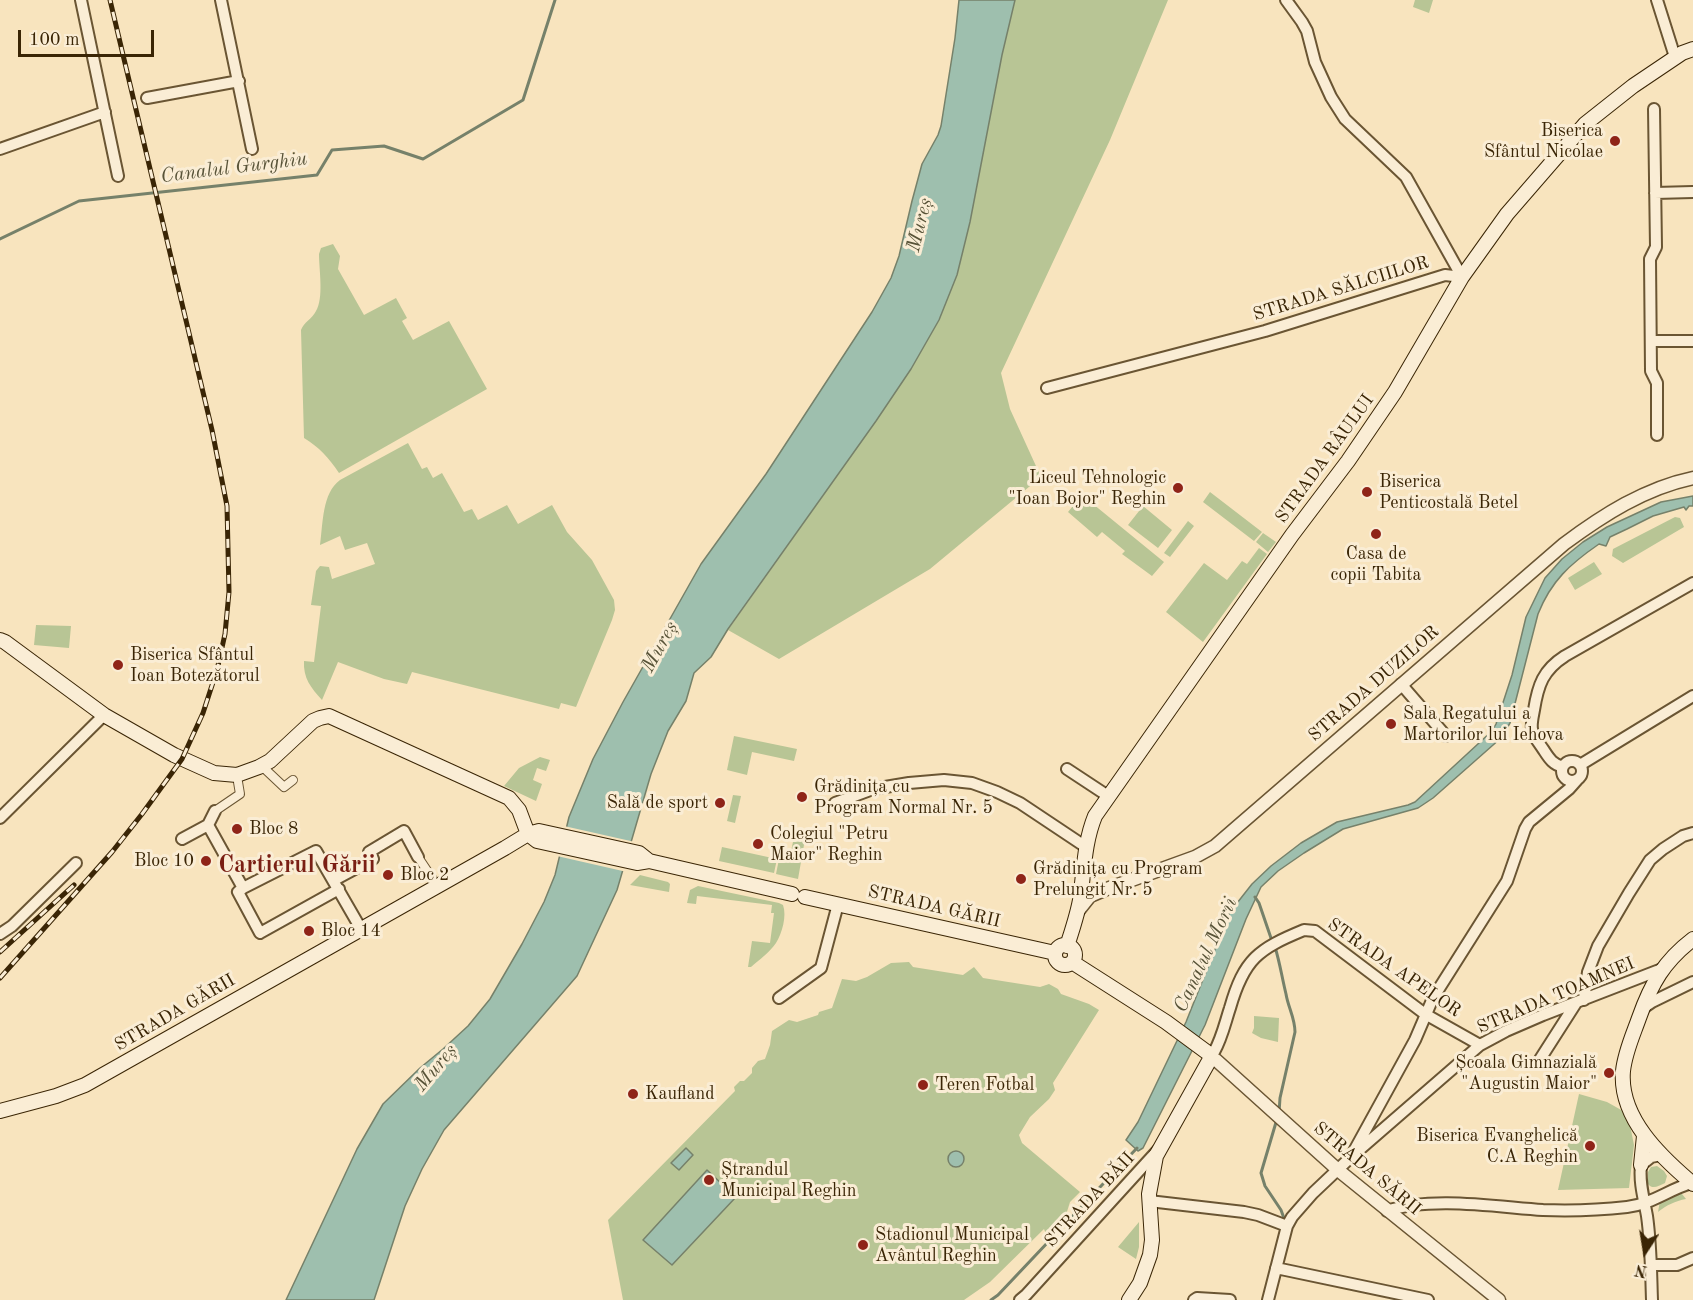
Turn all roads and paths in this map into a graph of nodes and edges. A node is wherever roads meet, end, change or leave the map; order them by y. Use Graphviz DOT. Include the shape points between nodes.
graph roads {
  1 [pos="81,0"];
  2 [pos="221,0"];
  3 [pos="1286,0"];
  4 [pos="1657,0"];
  5 [pos="1693,49"];
  6 [pos="1675,57"];
  7 [pos="239,81"];
  8 [pos="147,98"];
  9 [pos="1654,109"];
  10 [pos="105,112"];
  11 [pos="0,149"];
  12 [pos="252,149"];
  13 [pos="118,176"];
  14 [pos="1693,192"];
  15 [pos="1655,193"];
  16 [pos="1462,277"];
  17 [pos="1651,341"];
  18 [pos="1693,341"];
  19 [pos="1047,388"];
  20 [pos="1657,435"];
  21 [pos="1693,478"];
  22 [pos="1693,584"];
  23 [pos="0,640"];
  24 [pos="1401,684"];
  25 [pos="1693,696"];
  26 [pos="104,715"];
  27 [pos="1446,736"];
  28 [pos="1580,765"];
  29 [pos="1563,766"];
  30 [pos="1067,769"];
  31 [pos="266,770"];
  32 [pos="1571,779"];
  33 [pos="293,780"];
  34 [pos="238,782"];
  35 [pos="1108,796"];
  36 [pos="835,803"];
  37 [pos="215,811"];
  38 [pos="0,818"];
  39 [pos="208,825"];
  40 [pos="1693,833"];
  41 [pos="535,835"];
  42 [pos="182,839"];
  43 [pos="1086,847"];
  44 [pos="418,857"];
  45 [pos="76,863"];
  46 [pos="432,878"];
  47 [pos="337,885"];
  48 [pos="243,888"];
  49 [pos="838,904"];
  50 [pos="1077,912"];
  51 [pos="361,929"];
  52 [pos="0,934"];
  53 [pos="1693,939"];
  54 [pos="1061,949"];
  55 [pos="1072,962"];
  56 [pos="1662,969"];
  57 [pos="1693,982"];
  58 [pos="779,998"];
  59 [pos="1580,1001"];
  60 [pos="1642,1009"];
  61 [pos="1425,1014"];
  62 [pos="1480,1045"];
  63 [pos="1209,1055"];
  64 [pos="1537,1064"];
  65 [pos="0,1111"];
  66 [pos="1375,1112"];
  67 [pos="1391,1124"];
  68 [pos="1644,1136"];
  69 [pos="1160,1148"];
  70 [pos="1661,1155"];
  71 [pos="1351,1157"];
  72 [pos="1641,1165"];
  73 [pos="1338,1170"];
  74 [pos="1692,1183"];
  75 [pos="1149,1202"];
  76 [pos="1644,1204"];
  77 [pos="1387,1211"];
  78 [pos="1289,1222"];
  79 [pos="1693,1258"];
  80 [pos="1650,1265"];
  81 [pos="1280,1269"];
  82 [pos="1020,1300"];
  83 [pos="1129,1300"];
  84 [pos="1194,1300"];
  85 [pos="1230,1300"];
  86 [pos="1268,1300"];
  87 [pos="1428,1300"];
  88 [pos="1499,1300"];
  89 [pos="1652,1300"];
  1 -- 10 [label="street"];
  2 -- 7 [label="street"];
  3 -- 16 [label="street, STRADA SĂLCIILOR" via="1307,32 1315,62 1335,104 1345,119 1406,177"];
  4 -- 6 [label="street"];
  5 -- 6 [label="main road, STRADA RÂULUI"];
  6 -- 16 [label="main road, STRADA RÂULUI" via="1585,124 1508,214"];
  7 -- 8 [label="street"];
  7 -- 12 [label="street"];
  9 -- 15 [label="street"];
  10 -- 11 [label="street"];
  10 -- 13 [label="street"];
  14 -- 15 [label="street"];
  15 -- 17 [label="street" via="1656,247 1650,259"];
  16 -- 19 [label="street, STRADA SĂLCIILOR" via="1445,275 1265,331"];
  16 -- 35 [label="main road, STRADA RÂULUI" via="1395,392 1348,461"];
  17 -- 18 [label="street"];
  17 -- 20 [label="street" via="1651,371 1657,383"];
  21 -- 24 [label="street, STRADA DUZILOR" via="1654,490 1597,519"];
  22 -- 29 [label="street" via="1565,656 1547,672 1538,689 1532,729 1551,761"];
  23 -- 26 [label="main road"];
  24 -- 27 [label="street"];
  24 -- 50 [label="street, STRADA DUZILOR" via="1215,846 1104,890 1085,901"];
  25 -- 28 [label="street"];
  26 -- 38 [label="street"];
  26 -- 41 [label="main road" via="182,759 230,776 259,767 313,721 329,716 509,798"];
  28 -- 29 [label="street" via="1570,761"];
  28 -- 32 [label="street" via="1582,775"];
  29 -- 32 [label="street" via="1562,773"];
  30 -- 35 [label="street"];
  31 -- 33 [label="street" via="284,787"];
  32 -- 61 [label="street" via="1563,795 1529,822 1507,881"];
  34 -- 37 [label="street" via="240,794"];
  35 -- 43 [label="main road, STRADA RÂULUI" via="1089,829"];
  36 -- 43 [label="street" via="873,789 909,783 972,783 1020,803"];
  37 -- 39 [label="street"];
  39 -- 42 [label="street"];
  39 -- 48 [label="street"];
  40 -- 59 [label="street" via="1650,861 1598,946"];
  41 -- 49 [label="main road, STRADA GĂRII"];
  41 -- 51 [label="main road, STRADA GĂRII"];
  43 -- 50 [label="main road, STRADA RÂULUI"];
  44 -- 46 [label="street"];
  44 -- 47 [label="street" via="404,831 369,852 373,859"];
  45 -- 52 [label="street"];
  47 -- 48 [label="street" via="316,850"];
  47 -- 48 [label="street" via="260,933 238,892"];
  47 -- 51 [label="street"];
  49 -- 54 [label="main road, STRADA GĂRII"];
  49 -- 58 [label="street" via="821,968"];
  50 -- 54 [label="main road, STRADA RÂULUI"];
  51 -- 65 [label="main road, STRADA GĂRII" via="85,1085"];
  53 -- 56 [label="main road"];
  54 -- 55 [label="main road, STRADA GĂRII" via="1056,960 1067,965"];
  55 -- 63 [label="main road, STRADA SĂRII" via="1173,1026"];
  56 -- 59 [label="street, STRADA TOAMNEI"];
  56 -- 60 [label="main road"];
  57 -- 60 [label="street"];
  59 -- 62 [label="street, STRADA TOAMNEI"];
  59 -- 64 [label="street"];
  60 -- 68 [label="main road" via="1627,1052 1623,1083"];
  61 -- 62 [label="street, STRADA APELOR"];
  61 -- 63 [label="street, STRADA APELOR" via="1315,931 1304,930 1256,955 1245,969 1236,986 1222,1037"];
  61 -- 66 [label="street"];
  62 -- 67 [label="street, STRADA TOAMNEI"];
  63 -- 69 [label="main road"];
  63 -- 73 [label="street, STRADA SĂRII"];
  66 -- 67 [label="street"];
  66 -- 71 [label="street"];
  67 -- 71 [label="street, STRADA TOAMNEI"];
  68 -- 70 [label="main road"];
  68 -- 72 [label="main road"];
  69 -- 75 [label="main road"];
  69 -- 82 [label="street, STRADA BĂII"];
  70 -- 72 [label="street"];
  70 -- 74 [label="main road"];
  71 -- 73 [label="street, STRADA TOAMNEI"];
  72 -- 76 [label="street"];
  73 -- 77 [label="street, STRADA SĂRII"];
  73 -- 78 [label="street, STRADA TOAMNEI"];
  74 -- 76 [label="street"];
  75 -- 78 [label="street" via="1244,1212"];
  75 -- 83 [label="main road" via="1152,1240 1146,1269"];
  76 -- 77 [label="street" via="1548,1210 1428,1204"];
  76 -- 80 [label="street"];
  77 -- 88 [label="street, STRADA SĂRII"];
  78 -- 81 [label="street, STRADA TOAMNEI"];
  79 -- 80 [label="street" via="1677,1265"];
  80 -- 89 [label="street"];
  81 -- 86 [label="street, STRADA TOAMNEI"];
  81 -- 87 [label="street"];
  84 -- 85 [label="street"];
}
